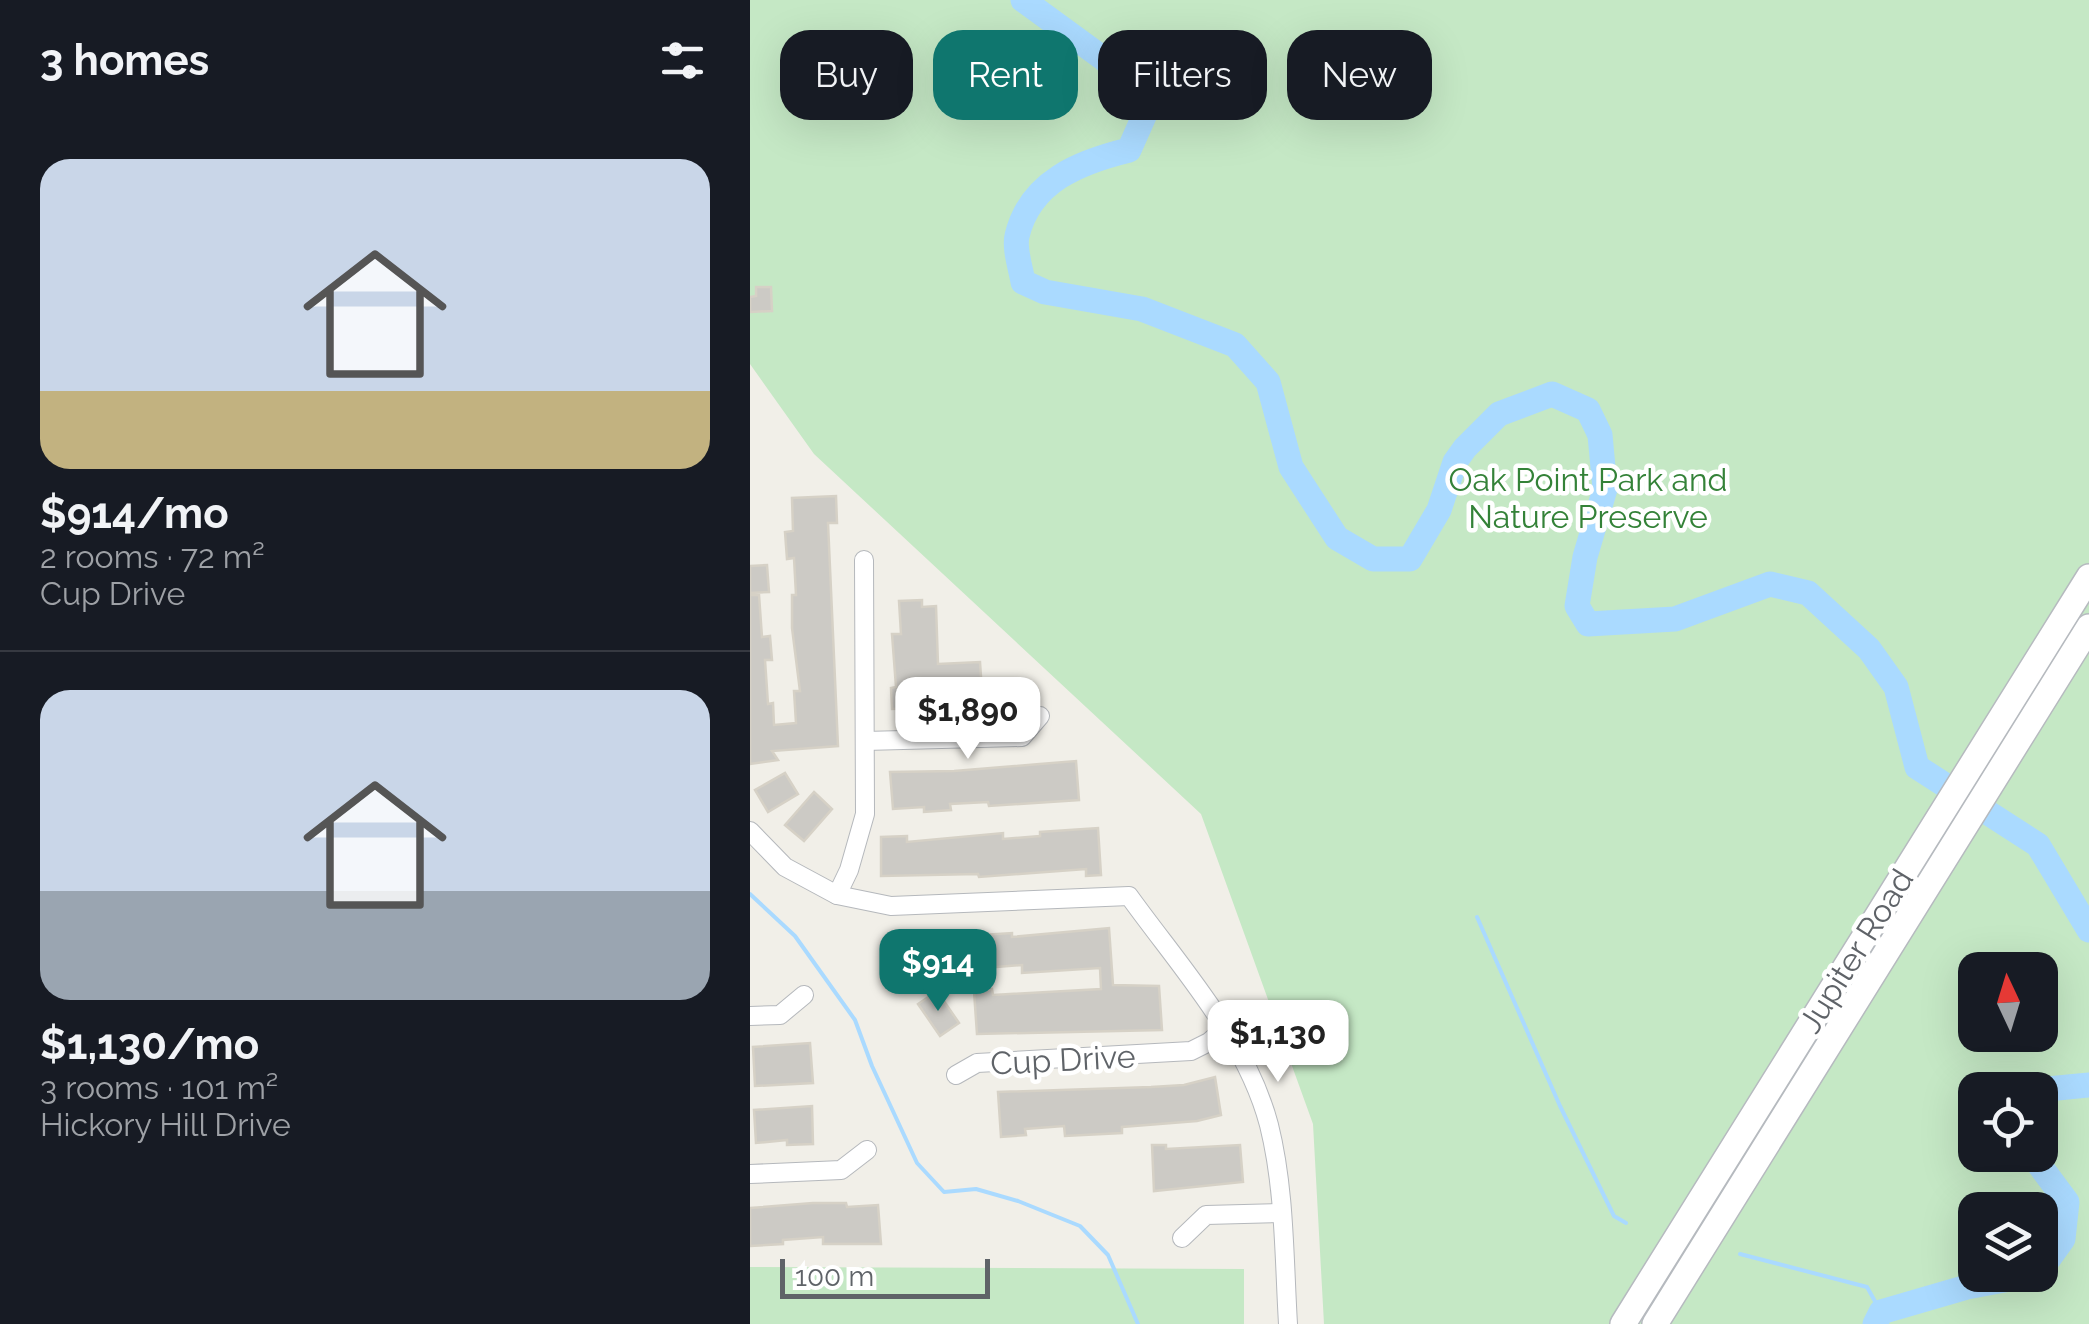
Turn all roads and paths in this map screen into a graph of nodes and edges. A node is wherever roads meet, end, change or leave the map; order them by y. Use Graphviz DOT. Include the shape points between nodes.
graph roads {
  1 [pos="864,560"];
  2 [pos="2089,578"];
  3 [pos="2089,627"];
  4 [pos="1040,716"];
  5 [pos="864,741"];
  6 [pos="750,831"];
  7 [pos="837,895"];
  8 [pos="804,995"];
  9 [pos="750,1016"];
  10 [pos="1225,1028"];
  11 [pos="956,1075"];
  12 [pos="867,1150"];
  13 [pos="750,1174"];
  14 [pos="1281,1213"];
  15 [pos="1182,1238"];
  16 [pos="1288,1324"];
  17 [pos="1624,1324"];
  18 [pos="1655,1324"];
  1 -- 5 [label="street"];
  2 -- 17 [label="main road, Jupiter Road"];
  3 -- 18 [label="main road, Jupiter Road"];
  4 -- 5 [label="street" via="1022,737"];
  5 -- 7 [label="street" via="865,814"];
  6 -- 7 [label="street" via="785,867"];
  7 -- 10 [label="street" via="891,906 1129,896"];
  8 -- 9 [label="street" via="780,1015"];
  10 -- 11 [label="street, Cup Drive" via="1191,1051 977,1064"];
  10 -- 14 [label="street" via="1268,1124"];
  12 -- 13 [label="street" via="841,1170"];
  14 -- 15 [label="street" via="1206,1215"];
  14 -- 16 [label="street"];
}
